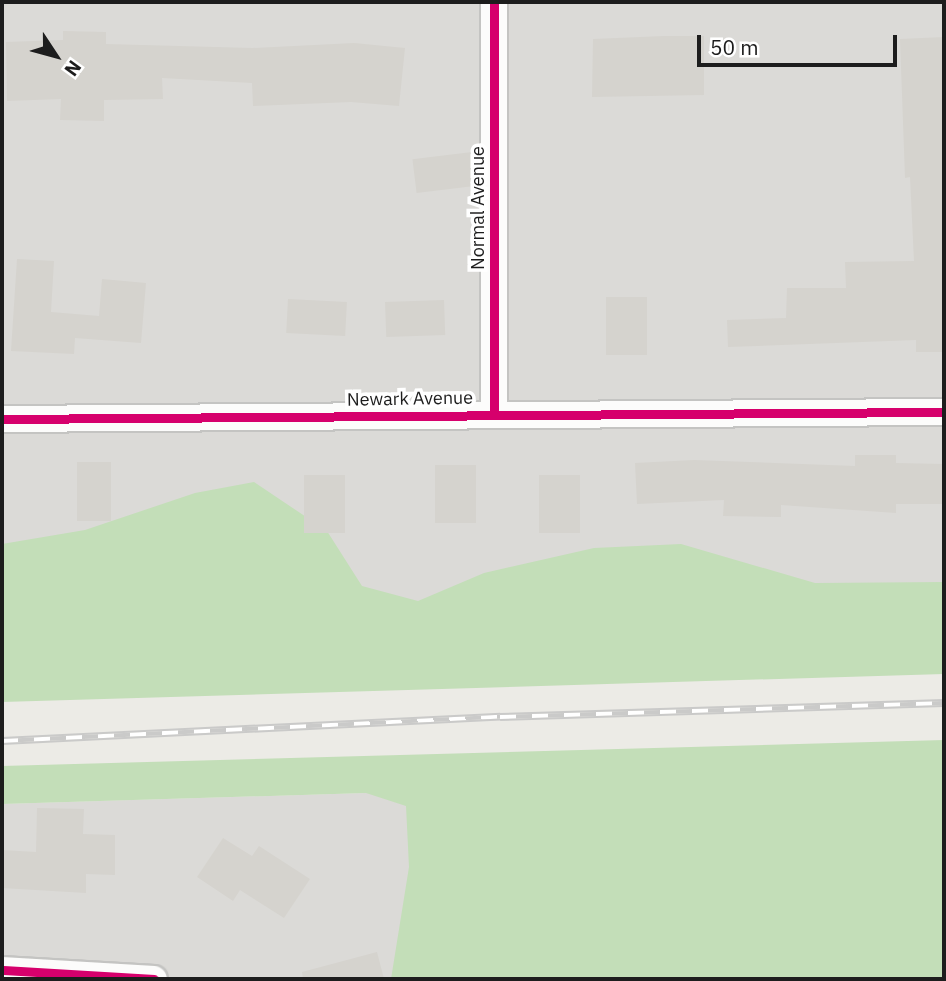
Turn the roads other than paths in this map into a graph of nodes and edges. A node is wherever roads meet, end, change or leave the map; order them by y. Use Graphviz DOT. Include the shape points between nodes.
graph roads {
  1 [pos="494,2"];
  2 [pos="944,412"];
  3 [pos="494,414"];
  4 [pos="2,419"];
  5 [pos="2,970"];
  6 [pos="155,979"];
  1 -- 3 [label="street, Normal Avenue"];
  2 -- 3 [label="street, Newark Avenue"];
  3 -- 4 [label="street, Newark Avenue"];
  5 -- 6 [label="street"];
}
